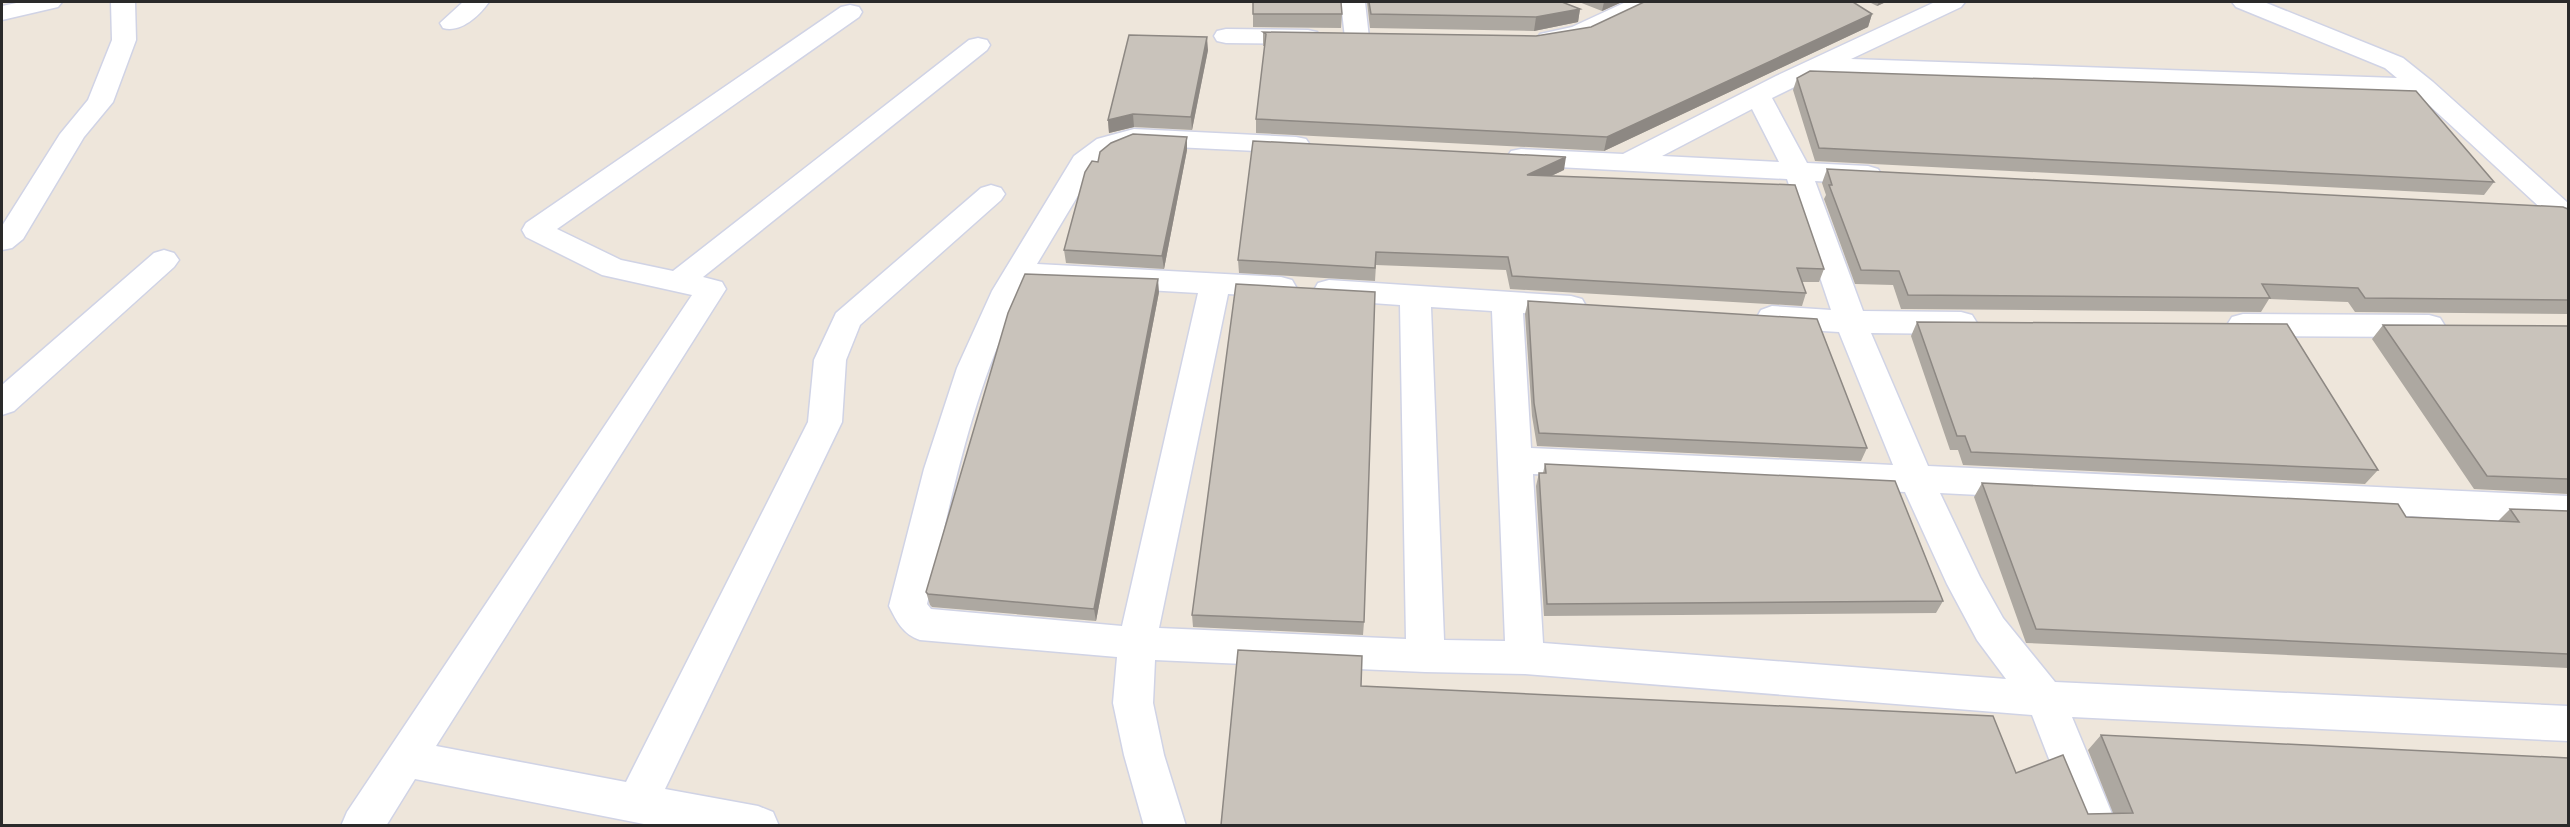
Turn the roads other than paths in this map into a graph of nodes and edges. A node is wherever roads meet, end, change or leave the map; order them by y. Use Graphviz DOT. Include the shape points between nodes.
graph roads {
  1 [pos="50,2"];
  2 [pos="123,2"];
  3 [pos="477,2"];
  4 [pos="1353,2"];
  5 [pos="1644,2"];
  6 [pos="1953,2"];
  7 [pos="2244,2"];
  8 [pos="1574,9"];
  9 [pos="850,12"];
  10 [pos="1868,12"];
  11 [pos="2,13"];
  12 [pos="1602,21"];
  13 [pos="452,23"];
  14 [pos="1898,29"];
  15 [pos="1226,36"];
  16 [pos="1522,40"];
  17 [pos="978,45"];
  18 [pos="1820,66"];
  19 [pos="2424,87"];
  20 [pos="1758,96"];
  21 [pos="1322,147"];
  22 [pos="1486,155"];
  23 [pos="1628,163"];
  24 [pos="1798,172"];
  25 [pos="1893,177"];
  26 [pos="991,194"];
  27 [pos="2552,204"];
  28 [pos="12,217"];
  29 [pos="2,241"];
  30 [pos="164,260"];
  31 [pos="1019,273"];
  32 [pos="678,282"];
  33 [pos="1215,283"];
  34 [pos="1414,296"];
  35 [pos="1507,302"];
  36 [pos="1602,307"];
  37 [pos="1744,316"];
  38 [pos="1851,322"];
  39 [pos="1994,323"];
  40 [pos="2210,324"];
  41 [pos="2461,326"];
  42 [pos="2,403"];
  43 [pos="1514,460"];
  44 [pos="1916,479"];
  45 [pos="2568,510"];
  46 [pos="1137,643"];
  47 [pos="1425,656"];
  48 [pos="1525,658"];
  49 [pos="2045,699"];
  50 [pos="2568,724"];
  51 [pos="406,759"];
  52 [pos="637,802"];
  53 [pos="362,825"];
  54 [pos="758,825"];
  55 [pos="1165,825"];
  56 [pos="2097,825"];
  1 -- 11 [label="street"];
  2 -- 28 [label="street" via="124,40 100,102"];
  3 -- 13 [label="street"];
  4 -- 15 [label="street" via="1368,38"];
  5 -- 12 [label="street"];
  6 -- 14 [label="street"];
  7 -- 19 [label="street" via="2394,63"];
  8 -- 12 [label="street"];
  9 -- 32 [label="street" via="536,230 613,268"];
  10 -- 14 [label="street"];
  12 -- 16 [label="street" via="1579,33"];
  14 -- 18 [label="street"];
  17 -- 32 [label="street"];
  18 -- 19 [label="street"];
  18 -- 20 [label="street"];
  19 -- 27 [label="street"];
  20 -- 23 [label="street"];
  20 -- 24 [label="street"];
  21 -- 31 [label="street" via="1134,136 1111,141 1084,162"];
  22 -- 23 [label="street"];
  23 -- 24 [label="street"];
  24 -- 25 [label="street"];
  24 -- 38 [label="street"];
  26 -- 52 [label="street" via="847,320 830,360 825,422"];
  28 -- 29 [label="street" via="13,232"];
  30 -- 42 [label="street"];
  31 -- 33 [label="street"];
  31 -- 46 [label="street" via="986,335 947,443 908,606 920,624"];
  32 -- 51 [label="street" via="711,289"];
  33 -- 34 [label="street"];
  33 -- 46 [label="street"];
  34 -- 35 [label="street"];
  34 -- 47 [label="street"];
  35 -- 36 [label="street"];
  35 -- 43 [label="street"];
  37 -- 38 [label="street"];
  38 -- 39 [label="street"];
  38 -- 44 [label="street"];
  40 -- 41 [label="street"];
  43 -- 44 [label="street"];
  43 -- 48 [label="street"];
  44 -- 45 [label="street"];
  44 -- 49 [label="street" via="1990,629"];
  46 -- 47 [label="street"];
  46 -- 55 [label="street" via="1133,703"];
  47 -- 48 [label="street"];
  48 -- 49 [label="street"];
  49 -- 50 [label="street"];
  49 -- 56 [label="street"];
  51 -- 52 [label="street"];
  51 -- 53 [label="street"];
  52 -- 54 [label="street"];
}
